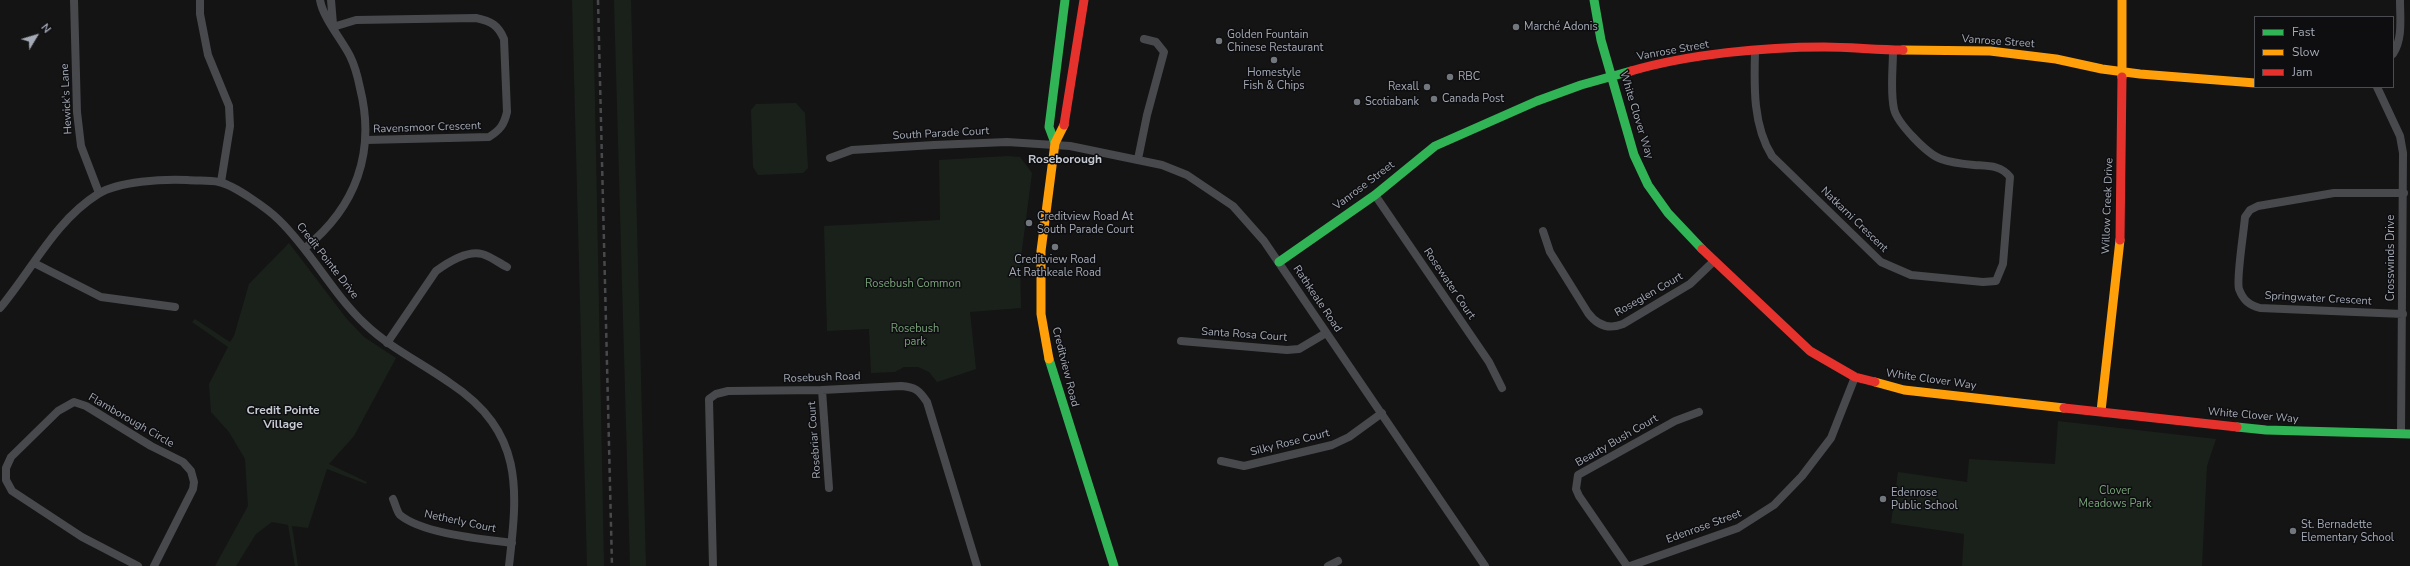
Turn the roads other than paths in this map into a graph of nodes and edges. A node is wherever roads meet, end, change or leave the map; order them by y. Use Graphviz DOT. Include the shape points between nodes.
graph roads {
  1 [pos="74,0"];
  2 [pos="200,0"];
  3 [pos="320,0"];
  4 [pos="331,0"];
  5 [pos="1065,0"];
  6 [pos="1084,0"];
  7 [pos="1594,0"];
  8 [pos="2122,0"];
  9 [pos="2400,0"];
  10 [pos="333,27"];
  11 [pos="1144,39"];
  12 [pos="1893,50"];
  13 [pos="1755,52"];
  14 [pos="2394,52"];
  15 [pos="2121,72"];
  16 [pos="1611,75"];
  17 [pos="2254,83"];
  18 [pos="2377,88"];
  19 [pos="366,140"];
  20 [pos="1055,144"];
  21 [pos="830,158"];
  22 [pos="1138,159"];
  23 [pos="221,182"];
  24 [pos="99,193"];
  25 [pos="2404,193"];
  26 [pos="1375,195"];
  27 [pos="1543,232"];
  28 [pos="305,248"];
  29 [pos="1714,261"];
  30 [pos="1279,262"];
  31 [pos="34,263"];
  32 [pos="507,267"];
  33 [pos="175,307"];
  34 [pos="0,308"];
  35 [pos="2403,314"];
  36 [pos="1326,333"];
  37 [pos="1181,341"];
  38 [pos="387,343"];
  39 [pos="1855,378"];
  40 [pos="1502,388"];
  41 [pos="822,390"];
  42 [pos="1699,412"];
  43 [pos="2101,412"];
  44 [pos="1382,413"];
  45 [pos="2405,434"];
  46 [pos="1221,461"];
  47 [pos="829,488"];
  48 [pos="393,498"];
  49 [pos="512,543"];
  50 [pos="1338,561"];
  51 [pos="138,566"];
  52 [pos="154,566"];
  53 [pos="509,566"];
  54 [pos="713,566"];
  55 [pos="978,566"];
  56 [pos="1114,566"];
  57 [pos="1328,566"];
  58 [pos="1485,566"];
  59 [pos="1627,566"];
  60 [pos="1630,566"];
  1 -- 24 [label="street, Hewick's Lane" via="77,112 81,146"];
  2 -- 23 [label="street" via="200,14 208,55 228,106 230,126"];
  3 -- 10 [label="street"];
  4 -- 10 [label="street"];
  5 -- 20 [label="street, Creditview Road" via="1049,127"];
  6 -- 20 [label="street, Creditview Road" via="1063,129"];
  7 -- 16 [label="street, White Clover Way" via="1599,32"];
  8 -- 15 [label="street, Willow Creek Drive"];
  9 -- 14 [label="street" via="2401,30"];
  10 -- 19 [label="street" via="351,58 358,80 365,108"];
  10 -- 19 [label="street, Ravensmoor Crescent" via="356,20 476,18 490,20 500,29 504,39 507,112 505,123 499,131 489,137"];
  11 -- 22 [label="street" via="1156,42 1164,52"];
  12 -- 13 [label="street, Vanrose Street" via="1823,47"];
  12 -- 13 [label="street, Natkarni Crescent" via="1894,109 1913,137 1940,159 1996,167 2006,171 2010,177 2003,264 1996,281 1911,275 1881,262 1772,156 1764,144 1759,128"];
  12 -- 15 [label="street, Vanrose Street" via="1990,51 2056,59"];
  13 -- 16 [label="street, Vanrose Street" via="1725,53 1658,63"];
  15 -- 17 [label="street"];
  15 -- 43 [label="street, Willow Creek Drive" via="2121,230"];
  16 -- 26 [label="street, Vanrose Street" via="1537,101 1435,146"];
  16 -- 29 [label="street, White Clover Way" via="1634,155 1648,185 1668,213"];
  18 -- 25 [label="street, Crosswinds Drive" via="2400,136"];
  19 -- 28 [label="street" via="363,164 351,194 325,230"];
  20 -- 21 [label="street, South Parade Court" via="972,143 852,150"];
  20 -- 22 [label="street, Rathkeale Road"];
  20 -- 56 [label="street, Creditview Road" via="1041,251 1041,314 1045,345 1059,397"];
  22 -- 30 [label="street, Rathkeale Road" via="1187,175 1216,193 1233,206"];
  23 -- 24 [label="street, Credit Pointe Drive" via="161,178"];
  23 -- 28 [label="street, Credit Pointe Drive" via="256,201 273,214"];
  24 -- 31 [label="street, Credit Pointe Drive" via="57,231"];
  25 -- 35 [label="street, Crosswinds Drive"];
  25 -- 35 [label="street, Springwater Crescent" via="2334,192 2258,206 2250,210 2245,217 2238,287 2250,306 2260,308"];
  26 -- 30 [label="street, Vanrose Street"];
  26 -- 40 [label="street, Rosewater Court" via="1489,362"];
  27 -- 29 [label="street, Roseglen Court" via="1550,252 1588,313 1594,321 1605,326 1623,324 1690,284"];
  28 -- 38 [label="street, Credit Pointe Drive" via="346,305"];
  29 -- 39 [label="street, White Clover Way" via="1810,351"];
  30 -- 36 [label="street, Rathkeale Road"];
  31 -- 33 [label="street" via="101,297"];
  31 -- 34 [label="street, Credit Pointe Drive"];
  32 -- 38 [label="street" via="481,253 447,262 436,271"];
  35 -- 45 [label="street, Crosswinds Drive"];
  36 -- 37 [label="street, Santa Rosa Court" via="1299,349 1287,350"];
  36 -- 44 [label="street, Rathkeale Road"];
  38 -- 49 [label="street, Credit Pointe Drive" via="462,391 478,404 494,425 504,442 514,473 516,499"];
  39 -- 43 [label="street, White Clover Way" via="1904,390"];
  39 -- 60 [label="street, Edenrose Street" via="1831,438 1802,476 1774,505 1738,528"];
  41 -- 47 [label="street, Rosebriar Court"];
  41 -- 54 [label="street, Rosebush Road" via="728,391 716,394 708,400"];
  41 -- 55 [label="street, Rosebush Road" via="913,386 920,392 926,402"];
  42 -- 59 [label="street, Beauty Bush Court" via="1675,421 1578,475 1576,489 1579,496"];
  43 -- 45 [label="street, White Clover Way" via="2266,430"];
  44 -- 46 [label="street, Silky Rose Court" via="1349,437 1332,444 1244,466"];
  44 -- 58 [label="street, Rathkeale Road"];
  48 -- 49 [label="street, Netherly Court" via="399,515 418,525 457,535"];
  49 -- 53 [label="street, Credit Pointe Drive"];
  50 -- 57 [label="street"];
  51 -- 52 [label="street, Flamborough Circle" via="82,537 12,491 6,480 6,468 12,457 58,411 74,402 86,406 151,446 183,462 191,471 193,489"];
}
